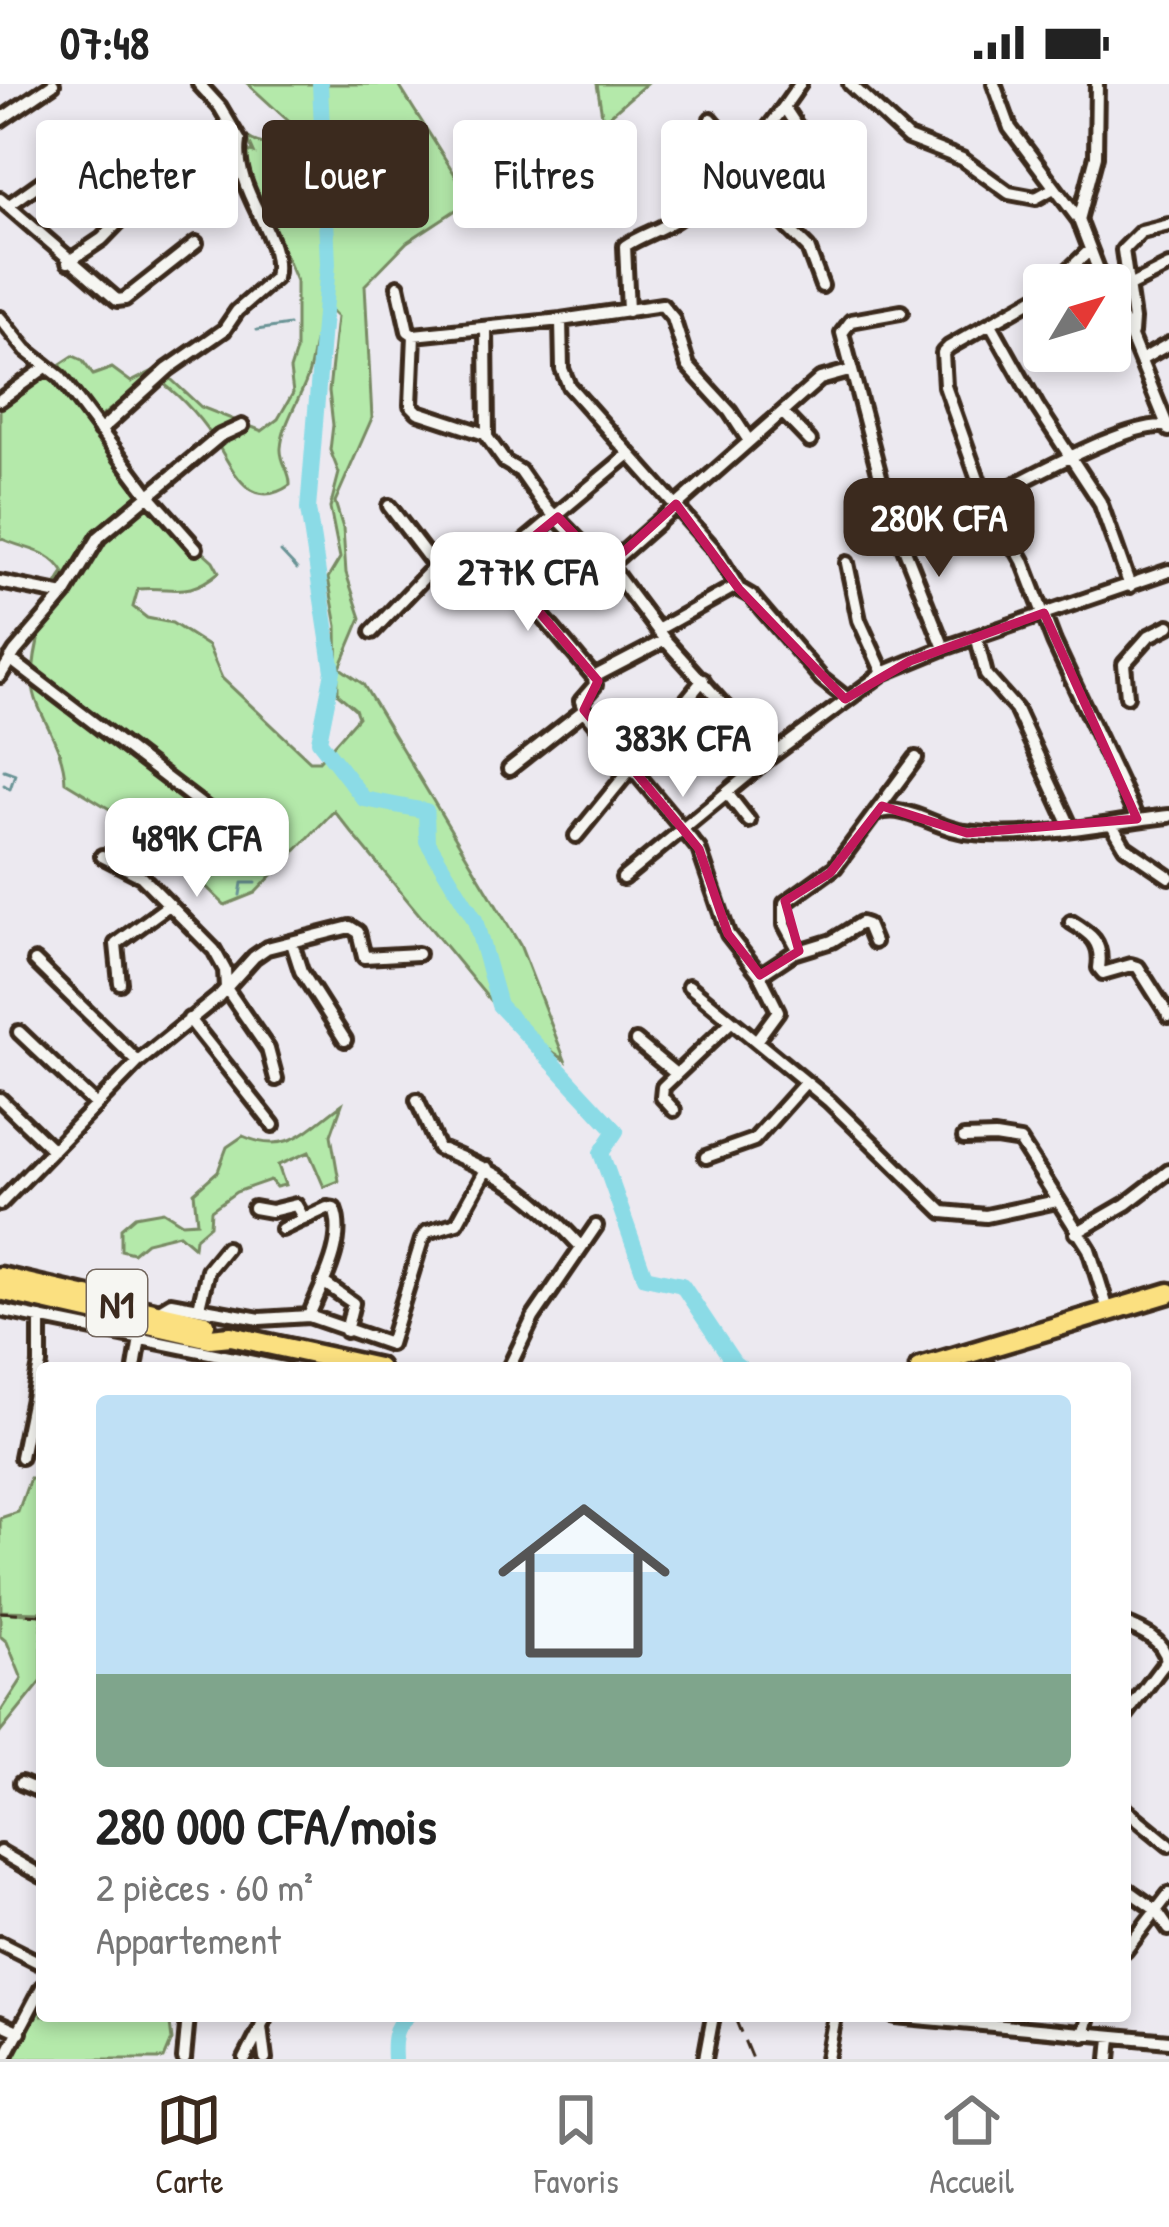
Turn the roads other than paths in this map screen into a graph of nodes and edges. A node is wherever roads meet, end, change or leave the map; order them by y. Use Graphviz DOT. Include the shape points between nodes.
graph roads {
  1 [pos="53,84"];
  2 [pos="200,84"];
  3 [pos="800,84"];
  4 [pos="850,84"];
  5 [pos="994,84"];
  6 [pos="1097,84"];
  7 [pos="784,107"];
  8 [pos="0,120"];
  9 [pos="773,120"];
  10 [pos="793,120"];
  11 [pos="240,141"];
  12 [pos="36,182"];
  13 [pos="1054,188"];
  14 [pos="4,202"];
  15 [pos="1079,220"];
  16 [pos="1169,225"];
  17 [pos="661,228"];
  18 [pos="788,228"];
  19 [pos="196,243"];
  20 [pos="1090,250"];
  21 [pos="68,262"];
  22 [pos="1075,264"];
  23 [pos="1096,264"];
  24 [pos="1122,264"];
  25 [pos="1169,266"];
  26 [pos="1131,285"];
  27 [pos="398,286"];
  28 [pos="822,286"];
  29 [pos="1023,306"];
  30 [pos="1131,308"];
  31 [pos="628,311"];
  32 [pos="901,312"];
  33 [pos="0,318"];
  34 [pos="561,320"];
  35 [pos="992,326"];
  36 [pos="486,328"];
  37 [pos="414,335"];
  38 [pos="1131,337"];
  39 [pos="1169,344"];
  40 [pos="1141,360"];
  41 [pos="46,367"];
  42 [pos="849,371"];
  43 [pos="0,400"];
  44 [pos="784,414"];
  45 [pos="242,426"];
  46 [pos="1169,428"];
  47 [pos="100,431"];
  48 [pos="485,434"];
  49 [pos="748,441"];
  50 [pos="810,441"];
  51 [pos="629,454"];
  52 [pos="1073,458"];
  53 [pos="148,494"];
  54 [pos="986,499"];
  55 [pos="676,504"];
  56 [pos="389,506"];
  57 [pos="558,517"];
  58 [pos="895,527"];
  59 [pos="196,548"];
  60 [pos="847,563"];
  61 [pos="436,565"];
  62 [pos="499,565"];
  63 [pos="609,565"];
  64 [pos="1169,571"];
  65 [pos="0,582"];
  66 [pos="736,586"];
  67 [pos="1130,586"];
  68 [pos="64,595"];
  69 [pos="1044,613"];
  70 [pos="1169,626"];
  71 [pos="372,632"];
  72 [pos="662,635"];
  73 [pos="977,639"];
  74 [pos="944,648"];
  75 [pos="10,659"];
  76 [pos="883,673"];
  77 [pos="0,676"];
  78 [pos="591,676"];
  79 [pos="703,680"];
  80 [pos="1126,696"];
  81 [pos="846,698"];
  82 [pos="584,710"];
  83 [pos="770,757"];
  84 [pos="916,758"];
  85 [pos="632,764"];
  86 [pos="509,769"];
  87 [pos="727,794"];
  88 [pos="876,814"];
  89 [pos="1169,816"];
  90 [pos="1137,819"];
  91 [pos="749,820"];
  92 [pos="228,825"];
  93 [pos="1112,825"];
  94 [pos="1071,828"];
  95 [pos="683,830"];
  96 [pos="576,836"];
  97 [pos="102,856"];
  98 [pos="1169,877"];
  99 [pos="623,878"];
  100 [pos="169,905"];
  101 [pos="1071,922"];
  102 [pos="874,941"];
  103 [pos="292,943"];
  104 [pos="799,951"];
  105 [pos="418,954"];
  106 [pos="35,962"];
  107 [pos="760,975"];
  108 [pos="120,982"];
  109 [pos="689,986"];
  110 [pos="226,988"];
  111 [pos="1169,1016"];
  112 [pos="189,1019"];
  113 [pos="731,1022"];
  114 [pos="19,1032"];
  115 [pos="344,1040"];
  116 [pos="636,1040"];
  117 [pos="756,1041"];
  118 [pos="138,1062"];
  119 [pos="676,1074"];
  120 [pos="276,1078"];
  121 [pos="806,1082"];
  122 [pos="0,1099"];
  123 [pos="417,1100"];
  124 [pos="96,1105"];
  125 [pos="674,1110"];
  126 [pos="273,1124"];
  127 [pos="964,1138"];
  128 [pos="52,1150"];
  129 [pos="706,1157"];
  130 [pos="487,1168"];
  131 [pos="1169,1171"];
  132 [pos="3,1195"];
  133 [pos="1057,1201"];
  134 [pos="254,1208"];
  135 [pos="304,1219"];
  136 [pos="596,1226"];
  137 [pos="282,1228"];
  138 [pos="1076,1233"];
  139 [pos="581,1247"];
  140 [pos="226,1248"];
  141 [pos="0,1276"];
  142 [pos="323,1282"];
  143 [pos="0,1290"];
  144 [pos="1169,1293"];
  145 [pos="199,1307"];
  146 [pos="0,1310"];
  147 [pos="156,1312"];
  148 [pos="1108,1312"];
  149 [pos="309,1316"];
  150 [pos="40,1318"];
  151 [pos="346,1331"];
  152 [pos="231,1336"];
  153 [pos="140,1338"];
  154 [pos="40,1362"];
  155 [pos="136,1362"];
  156 [pos="251,1362"];
  157 [pos="350,1362"];
  158 [pos="512,1362"];
  159 [pos="989,1362"];
  160 [pos="36,1385"];
  161 [pos="22,1457"];
  162 [pos="1131,1627"];
  163 [pos="1131,1708"];
  164 [pos="21,1783"];
  165 [pos="36,1789"];
  166 [pos="1131,1814"];
  167 [pos="1169,1845"];
  168 [pos="0,1852"];
  169 [pos="36,1873"];
  170 [pos="1131,1892"];
  171 [pos="1169,1894"];
  172 [pos="1156,1910"];
  173 [pos="1169,1929"];
  174 [pos="0,1943"];
  175 [pos="1131,1943"];
  176 [pos="36,1961"];
  177 [pos="36,1999"];
  178 [pos="187,2022"];
  179 [pos="264,2022"];
  180 [pos="712,2022"];
  181 [pos="835,2022"];
  182 [pos="955,2022"];
  183 [pos="1087,2022"];
  184 [pos="0,2023"];
  185 [pos="20,2032"];
  186 [pos="1084,2035"];
  187 [pos="1111,2038"];
  188 [pos="1169,2042"];
  189 [pos="4,2059"];
  190 [pos="184,2059"];
  191 [pos="245,2059"];
  192 [pos="266,2059"];
  193 [pos="705,2059"];
  194 [pos="827,2059"];
  195 [pos="1109,2059"];
  1 -- 8 [label="street"];
  2 -- 11 [label="street"];
  3 -- 7 [label="street"];
  4 -- 13 [label="street" via="908,138 962,159 1009,193 1036,198"];
  5 -- 13 [label="street" via="1010,128"];
  6 -- 15 [label="street" via="1096,156"];
  7 -- 9 [label="street"];
  7 -- 10 [label="street"];
  11 -- 21 [label="street" via="134,206"];
  11 -- 47 [label="street" via="240,175 277,260 275,278"];
  12 -- 14 [label="street"];
  13 -- 15 [label="street"];
  14 -- 21 [label="street"];
  15 -- 20 [label="street"];
  16 -- 24 [label="street" via="1126,244"];
  17 -- 31 [label="street" via="625,246"];
  18 -- 28 [label="street" via="808,248"];
  19 -- 21 [label="street" via="121,301"];
  20 -- 22 [label="street"];
  20 -- 23 [label="street"];
  25 -- 26 [label="street"];
  27 -- 37 [label="street"];
  29 -- 35 [label="street"];
  30 -- 38 [label="street"];
  31 -- 34 [label="street"];
  31 -- 49 [label="street" via="668,308 688,366"];
  32 -- 42 [label="street" via="846,323"];
  33 -- 41 [label="street"];
  34 -- 36 [label="street"];
  34 -- 51 [label="street" via="562,373"];
  35 -- 52 [label="street"];
  35 -- 54 [label="street" via="943,353 945,386"];
  36 -- 37 [label="street"];
  36 -- 48 [label="street"];
  37 -- 48 [label="street" via="411,405"];
  38 -- 40 [label="street"];
  39 -- 40 [label="street"];
  40 -- 46 [label="street"];
  41 -- 43 [label="street"];
  41 -- 47 [label="street"];
  42 -- 44 [label="street" via="820,379"];
  42 -- 58 [label="street"];
  44 -- 49 [label="street"];
  44 -- 50 [label="street"];
  45 -- 53 [label="street"];
  46 -- 52 [label="street" via="1148,427"];
  47 -- 53 [label="street"];
  48 -- 57 [label="street"];
  49 -- 55 [label="street"];
  51 -- 55 [label="street"];
  51 -- 57 [label="street"];
  52 -- 54 [label="street"];
  52 -- 67 [label="street" via="1106,514"];
  53 -- 59 [label="street"];
  53 -- 68 [label="street" via="99,537"];
  54 -- 58 [label="street"];
  54 -- 69 [label="street"];
  55 -- 63 [label="street"];
  55 -- 66 [label="street"];
  56 -- 61 [label="street"];
  57 -- 62 [label="street"];
  57 -- 63 [label="street"];
  58 -- 74 [label="street"];
  60 -- 76 [label="street" via="859,620"];
  61 -- 62 [label="street" via="462,594"];
  61 -- 71 [label="street"];
  62 -- 78 [label="street"];
  63 -- 72 [label="street"];
  64 -- 67 [label="street"];
  65 -- 68 [label="street"];
  66 -- 72 [label="street"];
  66 -- 81 [label="street"];
  67 -- 69 [label="street"];
  68 -- 75 [label="street"];
  69 -- 73 [label="street"];
  69 -- 90 [label="street"];
  70 -- 80 [label="street" via="1124,664"];
  72 -- 78 [label="street"];
  72 -- 79 [label="street"];
  73 -- 74 [label="street"];
  73 -- 94 [label="street" via="986,675 1016,709"];
  74 -- 76 [label="street"];
  75 -- 77 [label="street"];
  75 -- 92 [label="street"];
  76 -- 81 [label="street"];
  78 -- 82 [label="street"];
  79 -- 83 [label="street"];
  79 -- 85 [label="street"];
  81 -- 83 [label="street"];
  82 -- 85 [label="street"];
  82 -- 86 [label="street"];
  83 -- 87 [label="street"];
  84 -- 88 [label="street"];
  85 -- 95 [label="street"];
  85 -- 96 [label="street"];
  87 -- 91 [label="street"];
  87 -- 95 [label="street"];
  88 -- 94 [label="street" via="890,808 967,833"];
  88 -- 104 [label="street" via="830,873 785,903 784,925"];
  89 -- 90 [label="street"];
  90 -- 93 [label="street"];
  93 -- 94 [label="street"];
  93 -- 98 [label="street" via="1124,847"];
  95 -- 99 [label="street"];
  95 -- 107 [label="street" via="703,856 728,934"];
  97 -- 100 [label="street" via="141,876"];
  100 -- 108 [label="street" via="116,944"];
  100 -- 110 [label="street" via="221,962"];
  101 -- 111 [label="street" via="1093,935 1103,973 1138,967"];
  102 -- 104 [label="street" via="861,923"];
  103 -- 105 [label="street" via="350,927 364,957"];
  103 -- 110 [label="street" via="260,952"];
  103 -- 115 [label="street"];
  104 -- 107 [label="street"];
  106 -- 118 [label="street"];
  107 -- 117 [label="street" via="778,1011"];
  109 -- 113 [label="street"];
  110 -- 112 [label="street"];
  110 -- 120 [label="street" via="268,1049"];
  112 -- 118 [label="street"];
  112 -- 126 [label="street"];
  113 -- 117 [label="street"];
  113 -- 119 [label="street"];
  114 -- 124 [label="street"];
  116 -- 119 [label="street"];
  117 -- 121 [label="street"];
  118 -- 124 [label="street"];
  119 -- 125 [label="street" via="661,1090"];
  121 -- 129 [label="street" via="754,1140"];
  121 -- 133 [label="street" via="943,1212 978,1217"];
  122 -- 128 [label="street"];
  123 -- 130 [label="street" via="438,1148"];
  124 -- 128 [label="street"];
  127 -- 133 [label="street" via="1020,1141"];
  128 -- 132 [label="street"];
  130 -- 139 [label="street" via="532,1195"];
  130 -- 151 [label="street" via="457,1223 422,1240 393,1342"];
  131 -- 138 [label="street"];
  133 -- 138 [label="street"];
  134 -- 135 [label="street" via="296,1205"];
  135 -- 137 [label="street"];
  135 -- 142 [label="street" via="330,1208 338,1216"];
  136 -- 139 [label="street"];
  138 -- 148 [label="street" via="1089,1249"];
  139 -- 158 [label="street"];
  140 -- 145 [label="street" via="208,1270"];
  141 -- 147 [label="highway, N1"];
  142 -- 149 [label="street"];
  142 -- 151 [label="street" via="353,1304"];
  143 -- 152 [label="highway, N1" via="210,1338"];
  144 -- 148 [label="highway"];
  145 -- 147 [label="street" via="171,1303"];
  145 -- 149 [label="street" via="260,1319"];
  146 -- 150 [label="street"];
  147 -- 152 [label="highway, N1"];
  148 -- 159 [label="highway"];
  149 -- 151 [label="street"];
  150 -- 153 [label="street"];
  150 -- 154 [label="street"];
  152 -- 157 [label="highway, N1"];
  153 -- 155 [label="street"];
  153 -- 156 [label="street"];
  160 -- 161 [label="street"];
  162 -- 163 [label="street" via="1163,1647 1168,1660"];
  164 -- 165 [label="street"];
  166 -- 167 [label="street"];
  168 -- 169 [label="street"];
  170 -- 172 [label="street"];
  171 -- 172 [label="street"];
  172 -- 173 [label="street"];
  172 -- 175 [label="street"];
  174 -- 176 [label="street"];
  177 -- 185 [label="street"];
  178 -- 190 [label="street"];
  179 -- 191 [label="street"];
  179 -- 192 [label="street"];
  180 -- 193 [label="street"];
  181 -- 194 [label="street"];
  182 -- 186 [label="street"];
  183 -- 186 [label="street"];
  184 -- 185 [label="street"];
  185 -- 189 [label="street"];
  186 -- 187 [label="street"];
  187 -- 188 [label="street"];
  187 -- 195 [label="street"];
}
